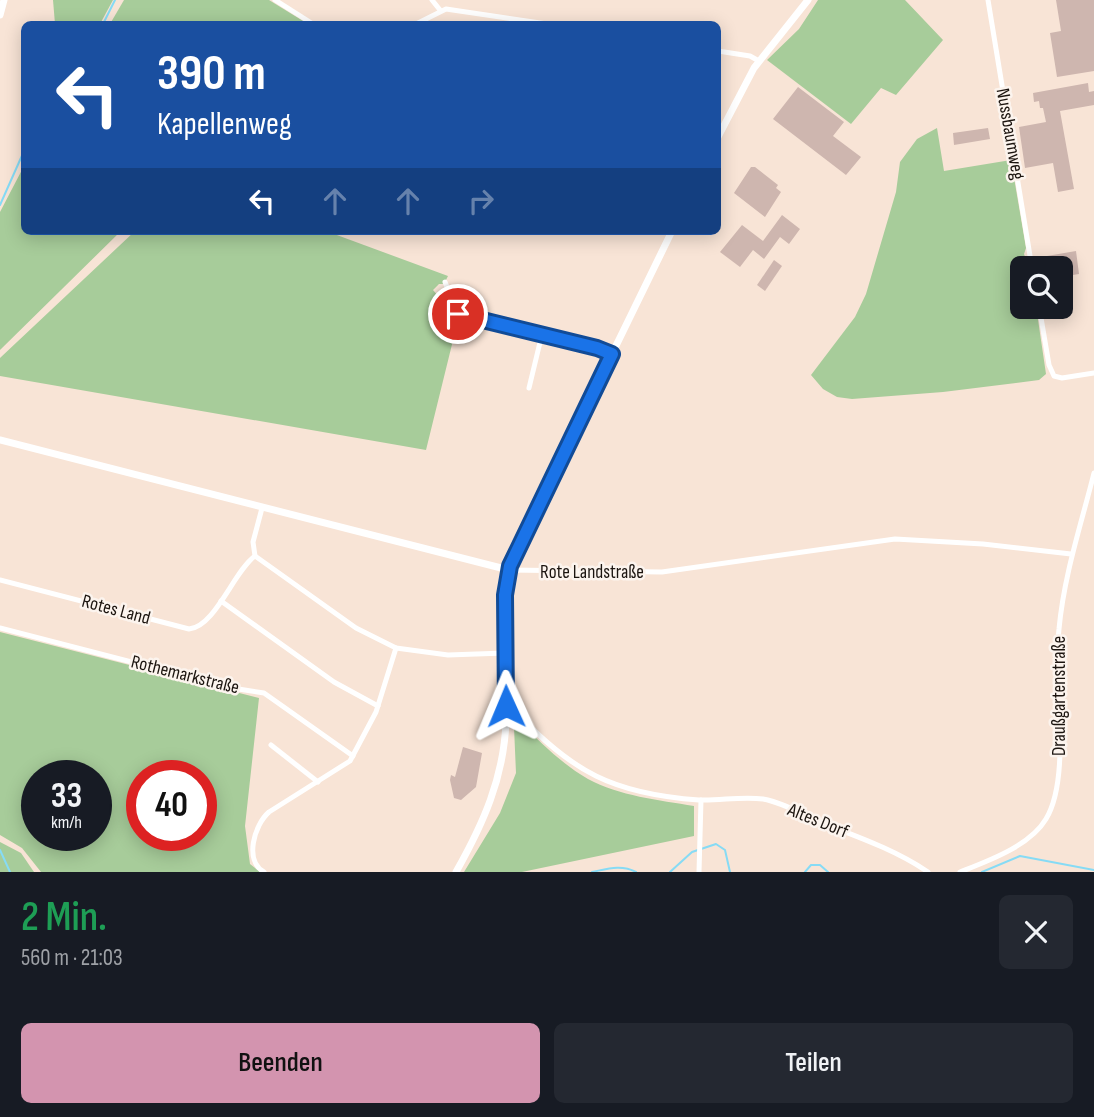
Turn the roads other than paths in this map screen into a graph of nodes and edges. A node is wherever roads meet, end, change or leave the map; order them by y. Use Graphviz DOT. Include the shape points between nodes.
graph roads {
  1 [pos="4,0"];
  2 [pos="275,0"];
  3 [pos="432,0"];
  4 [pos="808,0"];
  5 [pos="988,0"];
  6 [pos="440,10"];
  7 [pos="0,15"];
  8 [pos="308,21"];
  9 [pos="421,21"];
  10 [pos="524,21"];
  11 [pos="721,51"];
  12 [pos="759,61"];
  13 [pos="721,131"];
  14 [pos="670,235"];
  15 [pos="1030,256"];
  16 [pos="445,282"];
  17 [pos="1041,319"];
  18 [pos="542,334"];
  19 [pos="612,354"];
  20 [pos="1093,375"];
  21 [pos="528,388"];
  22 [pos="0,440"];
  23 [pos="1094,473"];
  24 [pos="262,508"];
  25 [pos="1071,554"];
  26 [pos="255,556"];
  27 [pos="509,570"];
  28 [pos="0,580"];
  29 [pos="221,601"];
  30 [pos="0,628"];
  31 [pos="396,648"];
  32 [pos="505,653"];
  33 [pos="378,706"];
  34 [pos="514,710"];
  35 [pos="271,745"];
  36 [pos="353,756"];
  37 [pos="318,782"];
  38 [pos="701,800"];
  39 [pos="264,872"];
  40 [pos="456,872"];
  41 [pos="699,872"];
  42 [pos="928,872"];
  43 [pos="960,872"];
  1 -- 7 [label="street"];
  2 -- 8 [label="street"];
  3 -- 6 [label="street"];
  4 -- 12 [label="street"];
  5 -- 15 [label="street, Nussbaumweg"];
  6 -- 9 [label="street"];
  6 -- 10 [label="street"];
  11 -- 12 [label="street"];
  12 -- 13 [label="street"];
  14 -- 19 [label="street"];
  16 -- 18 [label="street" via="458,314"];
  17 -- 20 [label="street" via="1054,376"];
  18 -- 19 [label="street"];
  18 -- 21 [label="street"];
  19 -- 27 [label="street"];
  22 -- 24 [label="street, Rote Landstraße"];
  23 -- 25 [label="street, Draußgartenstraße"];
  24 -- 26 [label="street" via="253,542"];
  24 -- 27 [label="street, Rote Landstraße"];
  25 -- 27 [label="street, Rote Landstraße" via="906,539 670,571"];
  25 -- 43 [label="street, Draußgartenstraße" via="1058,631 1059,769 1051,809 1029,837"];
  26 -- 29 [label="street, Rotes Land"];
  26 -- 31 [label="street" via="356,628"];
  27 -- 32 [label="street"];
  28 -- 29 [label="street, Rotes Land" via="189,629 199,626"];
  29 -- 33 [label="street" via="334,682"];
  30 -- 36 [label="street, Rothemarkstraße" via="264,693"];
  31 -- 32 [label="street" via="448,655"];
  31 -- 33 [label="street"];
  32 -- 40 [label="street" via="506,732 499,777"];
  33 -- 36 [label="street"];
  34 -- 38 [label="street" via="554,750 595,777 646,793"];
  35 -- 37 [label="street"];
  36 -- 37 [label="street"];
  37 -- 39 [label="street" via="262,819 252,858"];
  38 -- 41 [label="street"];
  38 -- 42 [label="street, Altes Dorf" via="769,801 893,851"];
}
